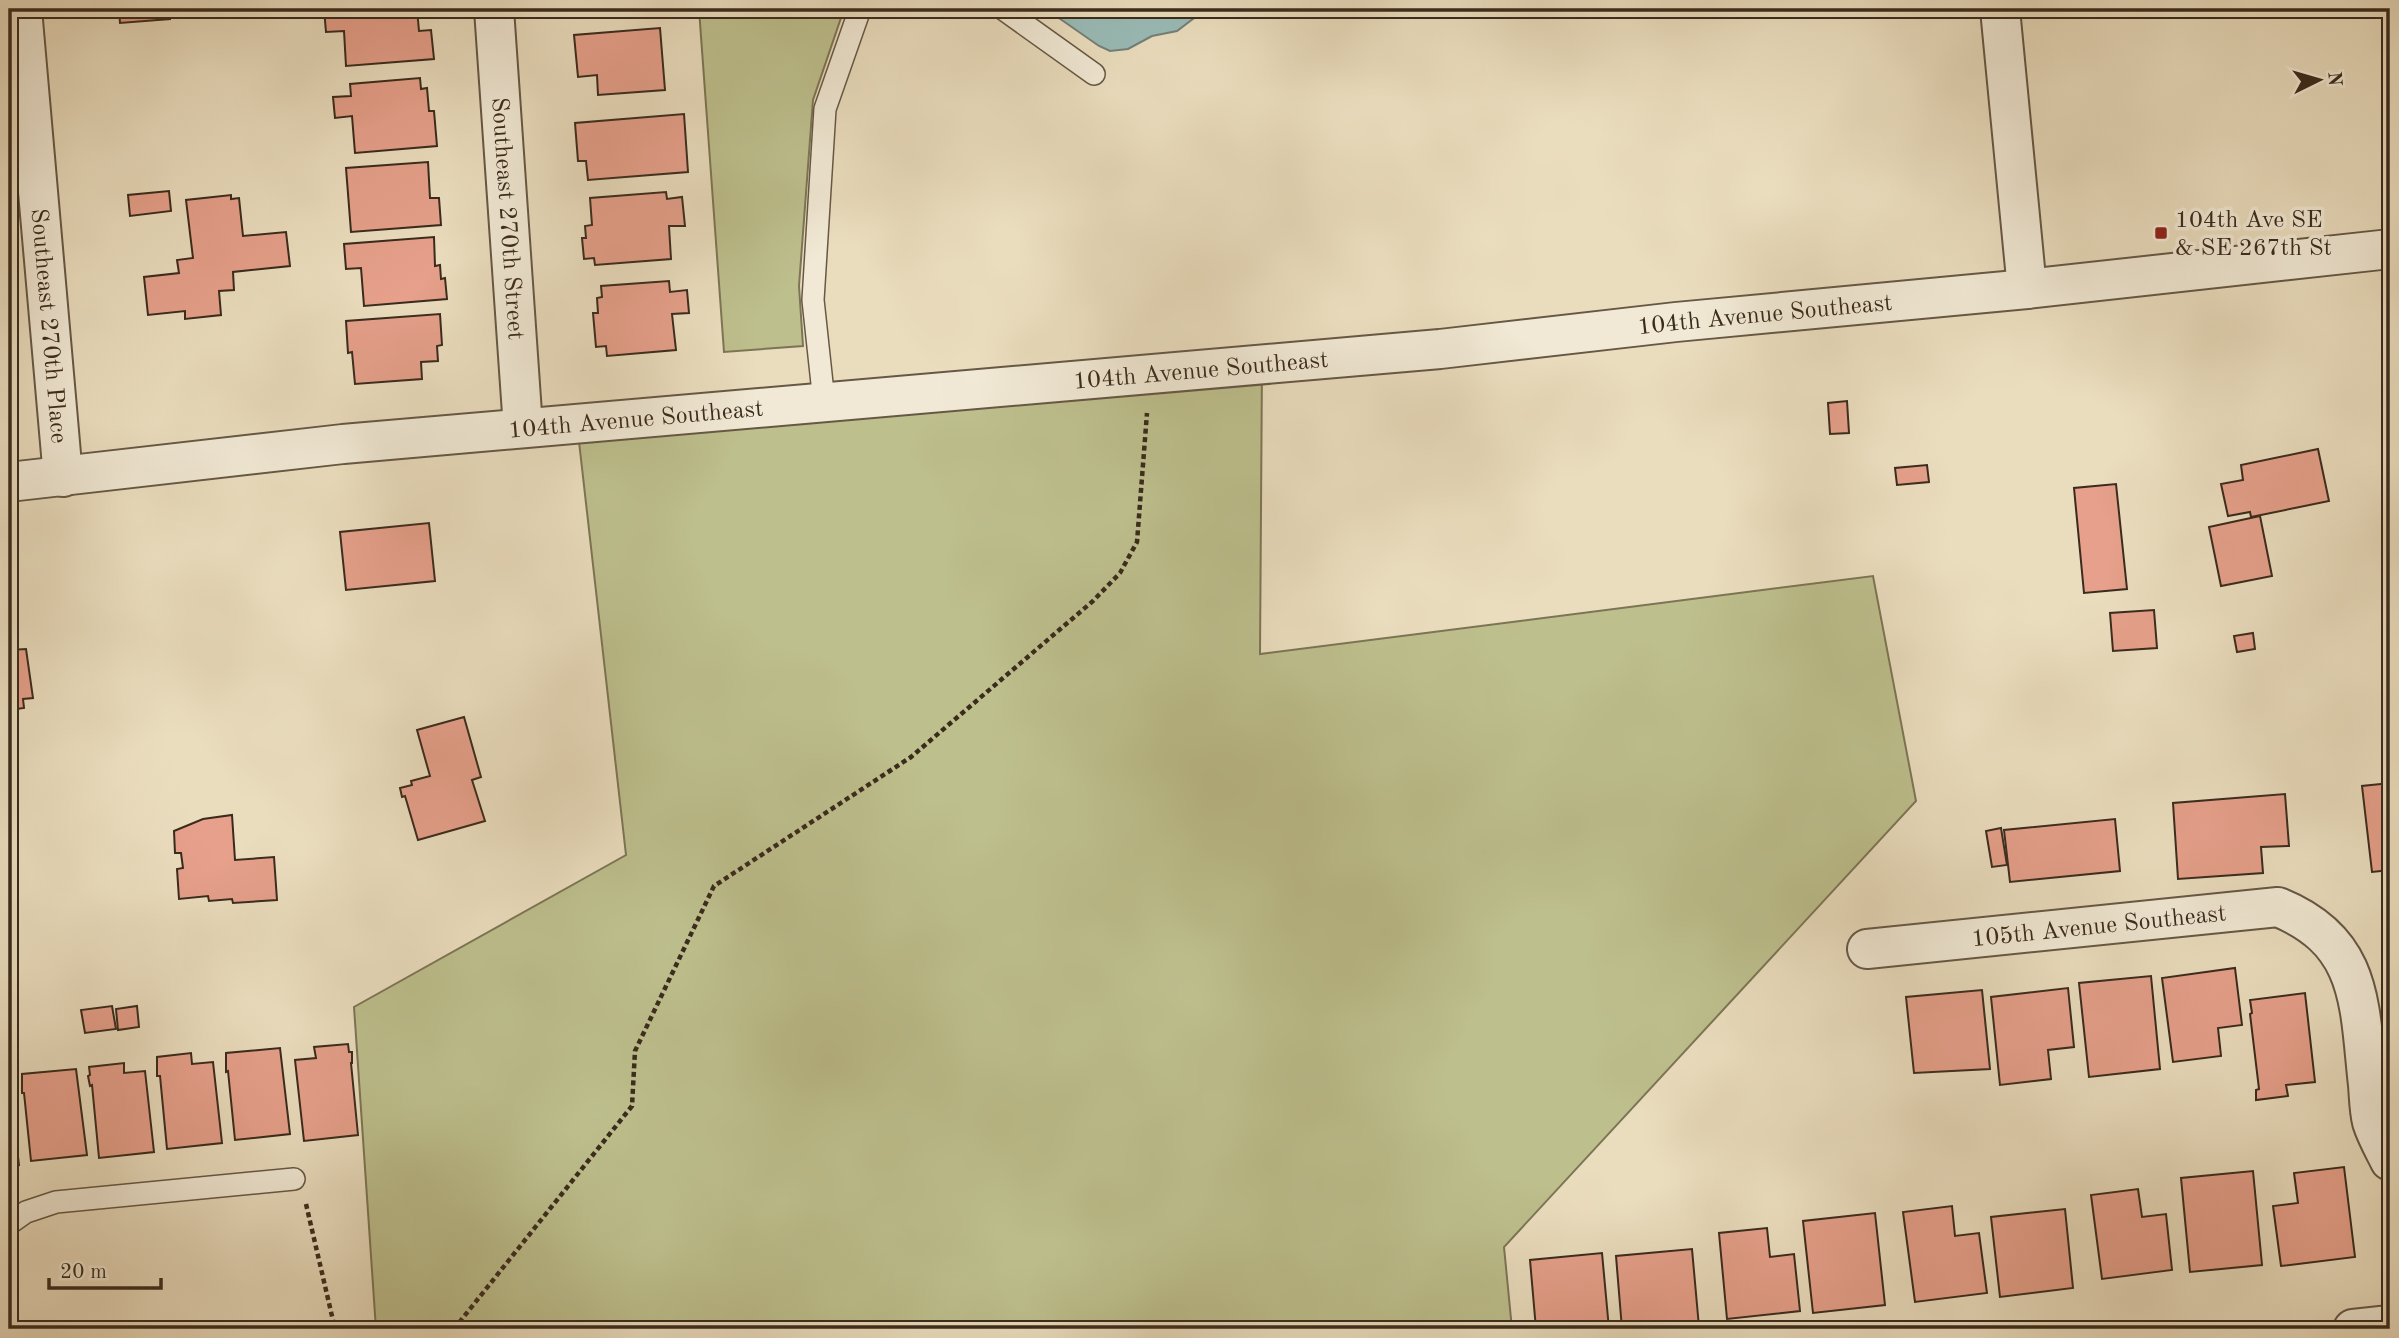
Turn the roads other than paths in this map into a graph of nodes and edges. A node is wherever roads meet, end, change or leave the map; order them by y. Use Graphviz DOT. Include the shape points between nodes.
graph roads {
  1 [pos="22,9"];
  2 [pos="494,9"];
  3 [pos="860,9"];
  4 [pos="1003,9"];
  5 [pos="2000,9"];
  6 [pos="1094,74"];
  7 [pos="2390,249"];
  8 [pos="2026,289"];
  9 [pos="824,402"];
  10 [pos="523,428"];
  11 [pos="63,477"];
  12 [pos="9,482"];
  13 [pos="1867,949"];
  14 [pos="2390,1161"];
  15 [pos="294,1179"];
  16 [pos="9,1224"];
  17 [pos="2390,1325"];
  18 [pos="2353,1329"];
  1 -- 11 [label="street, Southeast 270th Place"];
  2 -- 10 [label="street, Southeast 270th Street"];
  3 -- 9 [label="lane" via="825,109 813,300"];
  4 -- 6 [label="lane"];
  5 -- 8 [label="street"];
  7 -- 8 [label="street, 104th Avenue Southeast"];
  8 -- 9 [label="street, 104th Avenue Southeast" via="1440,349"];
  9 -- 10 [label="street, 104th Avenue Southeast"];
  10 -- 11 [label="street, 104th Avenue Southeast"];
  11 -- 12 [label="street, 104th Avenue Southeast"];
  13 -- 14 [label="street, 105th Avenue Southeast" via="2278,907 2323,933 2344,961 2358,992 2372,1123"];
  15 -- 16 [label="lane" via="56,1202 26,1212"];
  17 -- 18 [label="street"];
}
